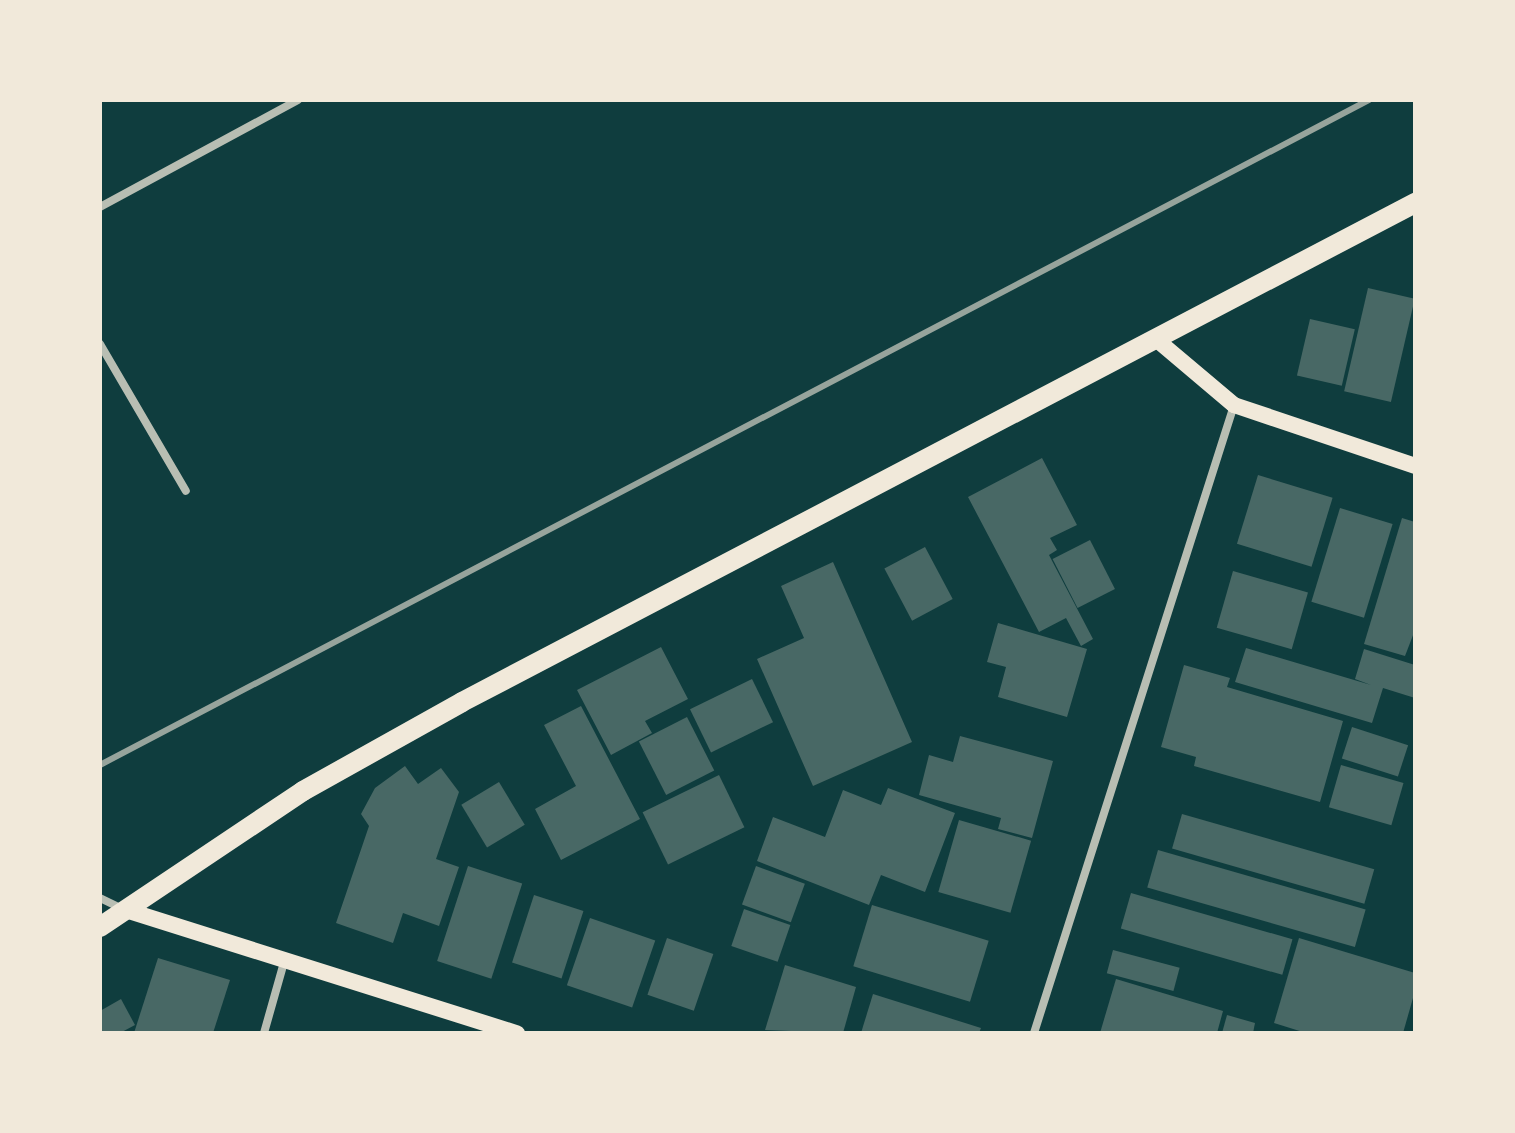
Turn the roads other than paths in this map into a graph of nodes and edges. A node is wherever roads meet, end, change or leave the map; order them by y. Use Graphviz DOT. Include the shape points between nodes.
graph roads {
  1 [pos="298,100"];
  2 [pos="1415,203"];
  3 [pos="100,207"];
  4 [pos="1157,340"];
  5 [pos="100,344"];
  6 [pos="1234,405"];
  7 [pos="1415,466"];
  8 [pos="186,491"];
  9 [pos="100,898"];
  10 [pos="126,910"];
  11 [pos="100,927"];
  12 [pos="285,959"];
  13 [pos="264,1033"];
  14 [pos="517,1033"];
  15 [pos="1034,1033"];
  1 -- 3 [label="street"];
  2 -- 4 [label="main road"];
  4 -- 6 [label="main road"];
  4 -- 10 [label="main road" via="462,702 303,791"];
  5 -- 8 [label="street"];
  6 -- 7 [label="main road"];
  6 -- 15 [label="street"];
  9 -- 10 [label="street"];
  10 -- 11 [label="main road"];
  10 -- 12 [label="main road"];
  12 -- 13 [label="street"];
  12 -- 14 [label="main road"];
}
